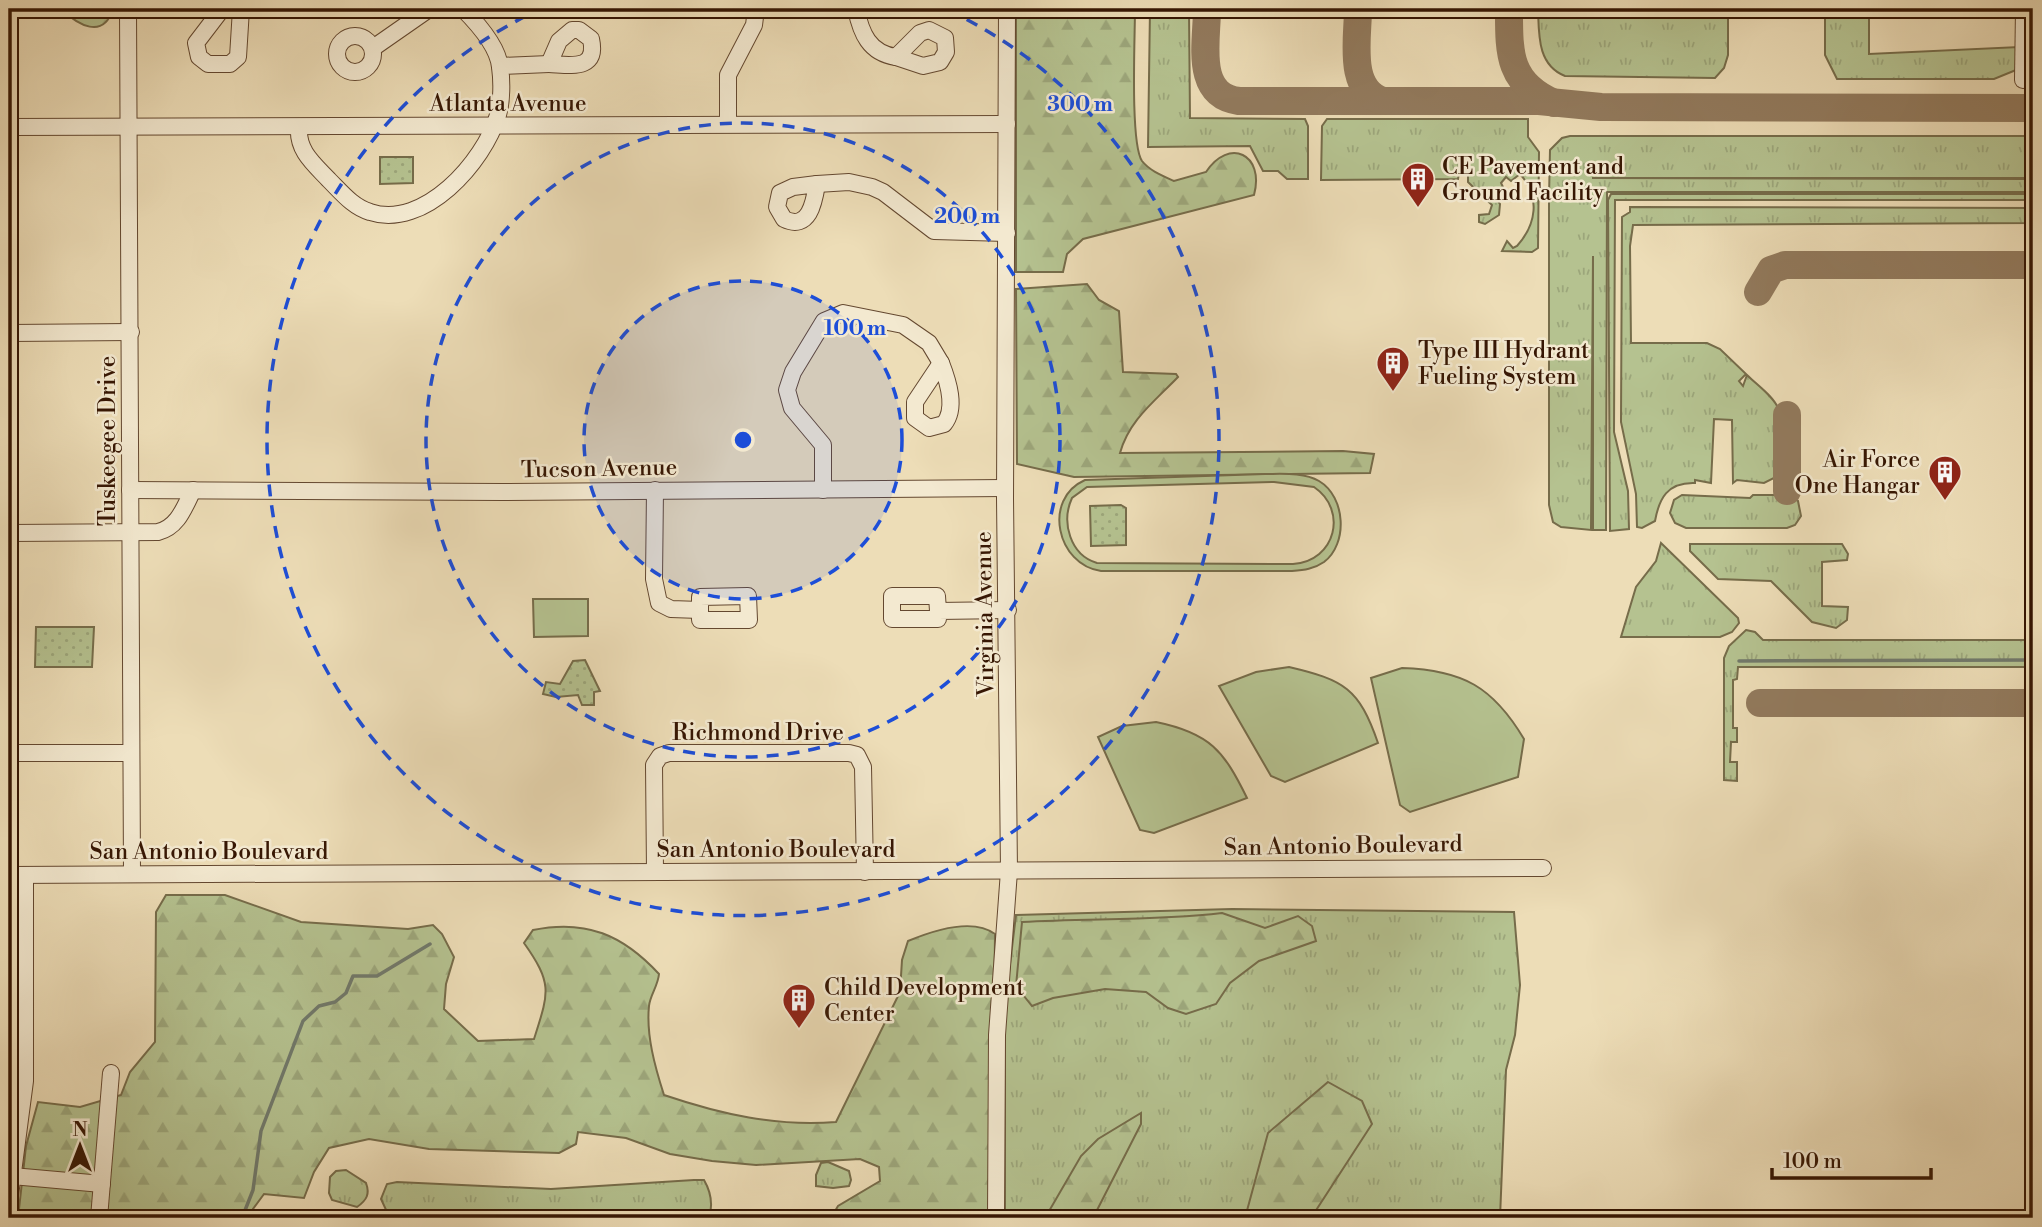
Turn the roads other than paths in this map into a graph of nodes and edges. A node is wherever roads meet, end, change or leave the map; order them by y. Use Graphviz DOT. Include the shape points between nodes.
graph roads {
  1 [pos="128,9"];
  2 [pos="222,9"];
  3 [pos="241,9"];
  4 [pos="429,9"];
  5 [pos="463,9"];
  6 [pos="756,9"];
  7 [pos="856,9"];
  8 [pos="1007,9"];
  9 [pos="2024,9"];
  10 [pos="373,48"];
  11 [pos="896,57"];
  12 [pos="550,64"];
  13 [pos="500,66"];
  14 [pos="2023,80"];
  15 [pos="728,124"];
  16 [pos="1007,124"];
  17 [pos="494,126"];
  18 [pos="9,127"];
  19 [pos="129,127"];
  20 [pos="299,127"];
  21 [pos="817,184"];
  22 [pos="1007,233"];
  23 [pos="131,332"];
  24 [pos="9,333"];
  25 [pos="941,363"];
  26 [pos="1005,488"];
  27 [pos="130,490"];
  28 [pos="655,490"];
  29 [pos="823,490"];
  30 [pos="193,491"];
  31 [pos="129,532"];
  32 [pos="9,533"];
  33 [pos="700,610"];
  34 [pos="1008,610"];
  35 [pos="937,611"];
  36 [pos="9,753"];
  37 [pos="131,753"];
  38 [pos="1544,867"];
  39 [pos="1009,871"];
  40 [pos="655,872"];
  41 [pos="865,872"];
  42 [pos="132,874"];
  43 [pos="17,875"];
  44 [pos="111,1073"];
  45 [pos="12,1176"];
  46 [pos="102,1184"];
  47 [pos="9,1203"];
  48 [pos="99,1218"];
  49 [pos="996,1218"];
  1 -- 19 [label="street, Tuskeegee Drive"];
  2 -- 3 [label="street" via="196,43 198,55 208,64 230,64 238,57"];
  4 -- 10 [label="street"];
  5 -- 13 [label="street" via="492,47"];
  6 -- 15 [label="street" via="754,25 729,75"];
  7 -- 11 [label="street" via="869,43 884,55"];
  8 -- 16 [label="street, Virginia Avenue"];
  9 -- 14 [label="street"];
  12 -- 13 [label="street"];
  13 -- 17 [label="street"];
  15 -- 16 [label="street, Atlanta Avenue"];
  15 -- 17 [label="street, Atlanta Avenue"];
  16 -- 22 [label="street, Virginia Avenue"];
  17 -- 20 [label="street, Atlanta Avenue"];
  17 -- 20 [label="street" via="469,165 434,201 410,214 391,216 352,203 306,155"];
  18 -- 19 [label="street, Atlanta Avenue"];
  19 -- 20 [label="street, Atlanta Avenue"];
  19 -- 23 [label="street, Tuskeegee Drive"];
  21 -- 22 [label="street" via="849,182 872,187 934,231"];
  22 -- 26 [label="street, Virginia Avenue"];
  23 -- 24 [label="street"];
  23 -- 27 [label="street, Tuskeegee Drive"];
  25 -- 29 [label="street" via="929,343 903,325 844,313 824,321 793,372 788,390 792,408 823,445"];
  26 -- 29 [label="street, Tucson Avenue"];
  26 -- 34 [label="street, Virginia Avenue"];
  27 -- 30 [label="street, Tucson Avenue"];
  27 -- 31 [label="street, Tuskeegee Drive"];
  28 -- 29 [label="street, Tucson Avenue"];
  28 -- 30 [label="street, Tucson Avenue"];
  28 -- 33 [label="street" via="656,598 671,609"];
  30 -- 31 [label="street" via="169,530"];
  31 -- 32 [label="street"];
  31 -- 37 [label="street, Tuskeegee Drive"];
  34 -- 35 [label="street"];
  34 -- 39 [label="street, Virginia Avenue"];
  36 -- 37 [label="street"];
  37 -- 42 [label="street, Tuskeegee Drive"];
  38 -- 39 [label="street, San Antonio Boulevard"];
  39 -- 41 [label="street, San Antonio Boulevard"];
  39 -- 49 [label="street, Virginia Avenue" via="998,1035"];
  40 -- 41 [label="street, San Antonio Boulevard"];
  40 -- 41 [label="street, Richmond Drive" via="654,765 669,753 857,755 863,767"];
  40 -- 42 [label="street, San Antonio Boulevard"];
  42 -- 43 [label="street, San Antonio Boulevard"];
  43 -- 45 [label="street" via="24,1081"];
  44 -- 46 [label="street"];
  45 -- 46 [label="street"];
  45 -- 47 [label="street"];
  46 -- 48 [label="street"];
}
